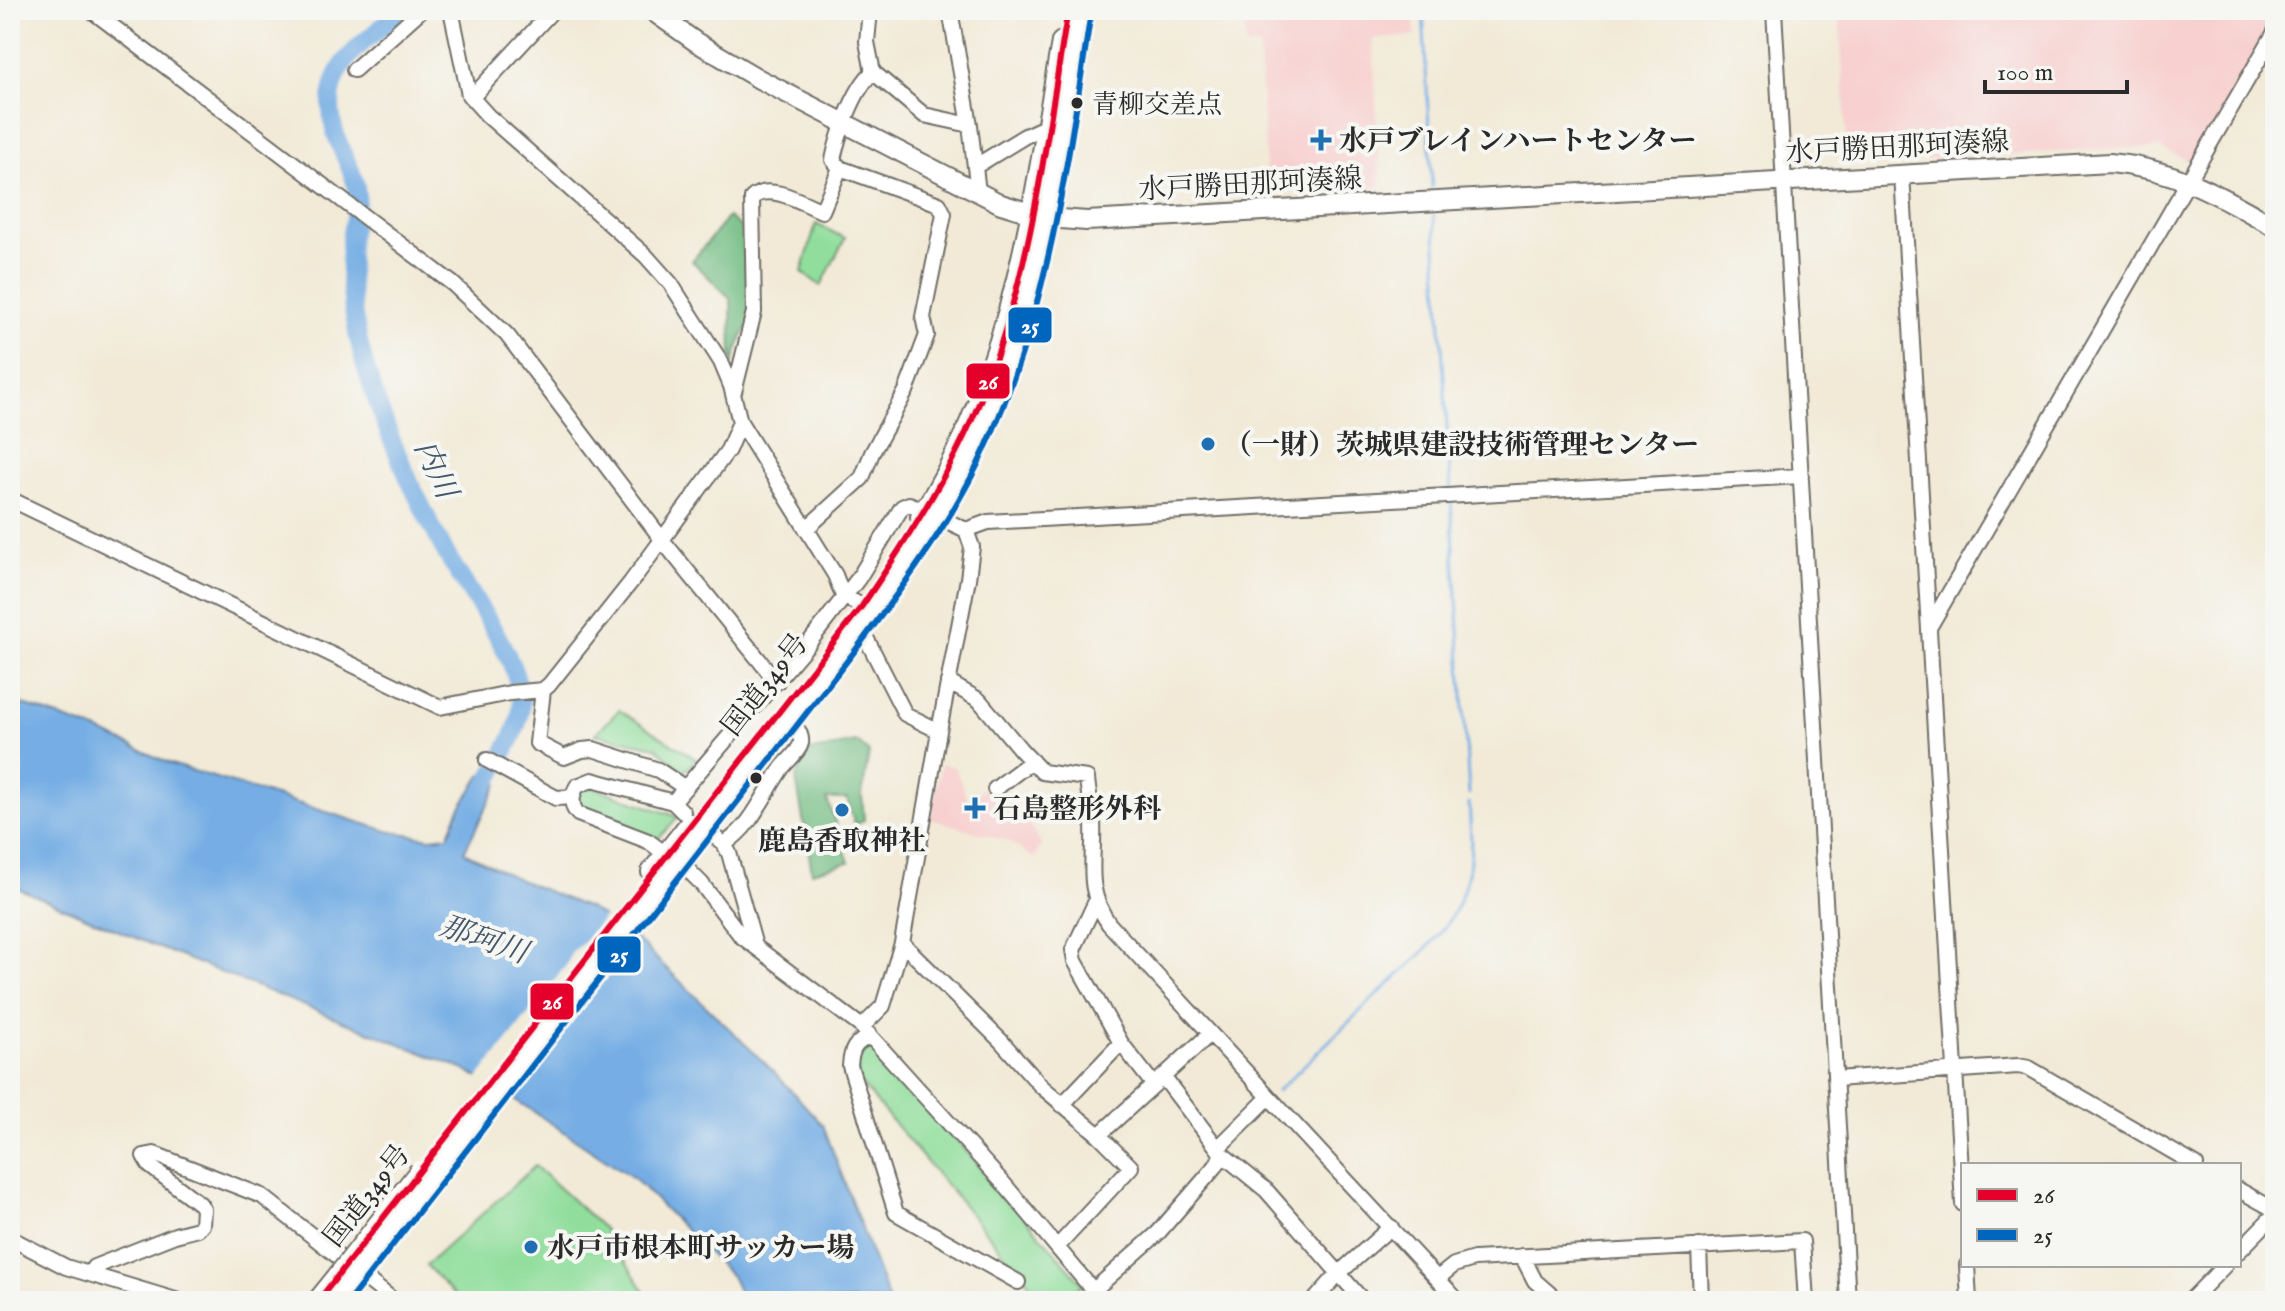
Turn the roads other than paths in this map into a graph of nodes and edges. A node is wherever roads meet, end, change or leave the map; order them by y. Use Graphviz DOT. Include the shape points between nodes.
graph roads {
  1 [pos="91,10"];
  2 [pos="421,10"];
  3 [pos="451,10"];
  4 [pos="553,10"];
  5 [pos="651,10"];
  6 [pos="870,10"];
  7 [pos="950,10"];
  8 [pos="1068,10"];
  9 [pos="1081,10"];
  10 [pos="1774,10"];
  11 [pos="2275,32"];
  12 [pos="354,70"];
  13 [pos="873,72"];
  14 [pos="469,95"];
  15 [pos="845,123"];
  16 [pos="970,125"];
  17 [pos="1047,126"];
  18 [pos="976,166"];
  19 [pos="840,168"];
  20 [pos="1902,174"];
  21 [pos="1784,181"];
  22 [pos="2188,181"];
  23 [pos="978,192"];
  24 [pos="1039,217"];
  25 [pos="2275,227"];
  26 [pos="733,397"];
  27 [pos="740,422"];
  28 [pos="1801,476"];
  29 [pos="10,499"];
  30 [pos="931,513"];
  31 [pos="806,529"];
  32 [pos="966,530"];
  33 [pos="663,539"];
  34 [pos="843,596"];
  35 [pos="862,606"];
  36 [pos="1929,627"];
  37 [pos="861,628"];
  38 [pos="777,682"];
  39 [pos="948,682"];
  40 [pos="536,690"];
  41 [pos="795,726"];
  42 [pos="939,731"];
  43 [pos="487,760"];
  44 [pos="1032,761"];
  45 [pos="684,787"];
  46 [pos="995,789"];
  47 [pos="573,797"];
  48 [pos="671,859"];
  49 [pos="1096,901"];
  50 [pos="902,943"];
  51 [pos="755,947"];
  52 [pos="866,1032"];
  53 [pos="1210,1034"];
  54 [pos="1121,1043"];
  55 [pos="1955,1071"];
  56 [pos="1835,1079"];
  57 [pos="1158,1081"];
  58 [pos="1269,1097"];
  59 [pos="1062,1105"];
  60 [pos="1099,1135"];
  61 [pos="1220,1151"];
  62 [pos="2193,1163"];
  63 [pos="1961,1171"];
  64 [pos="2241,1191"];
  65 [pos="2275,1212"];
  66 [pos="1391,1227"];
  67 [pos="10,1238"];
  68 [pos="1058,1246"];
  69 [pos="1699,1246"];
  70 [pos="2241,1249"];
  71 [pos="1522,1256"];
  72 [pos="1967,1267"];
  73 [pos="2223,1267"];
  74 [pos="89,1274"];
  75 [pos="1338,1274"];
  76 [pos="1438,1278"];
  77 [pos="345,1279"];
  78 [pos="1018,1282"];
  79 [pos="1098,1295"];
  80 [pos="179,1301"];
  81 [pos="318,1301"];
  82 [pos="336,1301"];
  83 [pos="394,1301"];
  84 [pos="1314,1301"];
  85 [pos="1363,1301"];
  86 [pos="1458,1301"];
  87 [pos="1558,1301"];
  88 [pos="1701,1301"];
  89 [pos="1806,1301"];
  90 [pos="1848,1301"];
  91 [pos="1969,1301"];
  92 [pos="2190,1301"];
  1 -- 33 [label="street" via="453,284 507,335"];
  2 -- 12 [label="street"];
  3 -- 14 [label="street"];
  4 -- 14 [label="street"];
  5 -- 15 [label="main road, 水戸勝田那珂湊線" via="721,57"];
  6 -- 13 [label="street" via="867,42"];
  7 -- 16 [label="street"];
  8 -- 17 [label="highway, 国道349号"];
  9 -- 24 [label="highway, 国道349号"];
  10 -- 21 [label="street"];
  11 -- 22 [label="street"];
  13 -- 15 [label="street"];
  13 -- 16 [label="street" via="924,115"];
  14 -- 26 [label="street" via="671,284 721,362"];
  15 -- 19 [label="street" via="833,160"];
  15 -- 23 [label="main road, 水戸勝田那珂湊線"];
  16 -- 18 [label="street"];
  17 -- 18 [label="street"];
  17 -- 24 [label="highway, 国道349号"];
  18 -- 23 [label="street"];
  19 -- 26 [label="street" via="822,211 769,191 752,198 753,323"];
  19 -- 31 [label="street" via="939,204 944,214 923,317 927,335 906,391 862,478"];
  20 -- 21 [label="main road, 水戸勝田那珂湊線"];
  20 -- 22 [label="main road, 水戸勝田那珂湊線" via="2110,163"];
  20 -- 36 [label="street"];
  21 -- 24 [label="main road, 水戸勝田那珂湊線" via="1087,221"];
  21 -- 28 [label="street"];
  22 -- 25 [label="main road, 水戸勝田那珂湊線"];
  22 -- 36 [label="street"];
  23 -- 24 [label="main road, 水戸勝田那珂湊線"];
  24 -- 30 [label="highway, 国道349号" via="989,380"];
  26 -- 27 [label="street"];
  27 -- 31 [label="street"];
  27 -- 33 [label="street" via="728,450"];
  28 -- 32 [label="street" via="988,522"];
  28 -- 56 [label="street"];
  29 -- 40 [label="street" via="440,707"];
  30 -- 32 [label="street"];
  30 -- 34 [label="street" via="909,504 897,512"];
  30 -- 35 [label="highway, 国道349号"];
  30 -- 37 [label="highway, 国道349号"];
  31 -- 34 [label="street"];
  32 -- 39 [label="street" via="971,558"];
  33 -- 38 [label="street"];
  33 -- 40 [label="street" via="569,661"];
  34 -- 35 [label="street"];
  34 -- 38 [label="street"];
  35 -- 48 [label="highway, 国道349号"];
  36 -- 55 [label="street"];
  37 -- 42 [label="street" via="905,714"];
  37 -- 48 [label="highway, 国道349号"];
  38 -- 45 [label="street"];
  39 -- 42 [label="street"];
  39 -- 44 [label="street" via="979,700"];
  40 -- 45 [label="street" via="537,743 564,757 593,749 658,770"];
  41 -- 51 [label="street" via="801,746 734,838 719,840 733,863"];
  42 -- 50 [label="street"];
  43 -- 47 [label="street" via="556,798"];
  44 -- 46 [label="street"];
  44 -- 49 [label="street" via="1042,772 1087,778"];
  45 -- 47 [label="street" via="678,807 592,780 577,786"];
  47 -- 48 [label="street" via="578,814 648,841"];
  48 -- 51 [label="street" via="696,877 729,923"];
  48 -- 77 [label="highway, 国道349号, bridge"];
  49 -- 53 [label="street" via="1109,924"];
  49 -- 54 [label="street" via="1073,950"];
  50 -- 52 [label="street" via="883,1006"];
  50 -- 59 [label="street"];
  51 -- 52 [label="street"];
  52 -- 68 [label="street"];
  52 -- 78 [label="street" via="851,1051 850,1066 896,1213"];
  53 -- 57 [label="street"];
  53 -- 58 [label="street"];
  54 -- 57 [label="street"];
  54 -- 59 [label="street"];
  55 -- 56 [label="street"];
  55 -- 62 [label="street" via="2029,1068"];
  55 -- 63 [label="street"];
  56 -- 90 [label="street"];
  57 -- 60 [label="street"];
  57 -- 61 [label="street"];
  58 -- 61 [label="street"];
  58 -- 66 [label="street"];
  59 -- 60 [label="street"];
  60 -- 68 [label="street" via="1131,1167"];
  61 -- 75 [label="street" via="1266,1190"];
  61 -- 79 [label="street" via="1216,1166"];
  64 -- 65 [label="street"];
  65 -- 70 [label="street"];
  66 -- 75 [label="street"];
  66 -- 76 [label="street"];
  67 -- 74 [label="street"];
  68 -- 79 [label="street"];
  69 -- 71 [label="street"];
  69 -- 88 [label="street"];
  69 -- 89 [label="street" via="1802,1241"];
  71 -- 76 [label="street" via="1463,1261"];
  71 -- 87 [label="street" via="1535,1281"];
  72 -- 91 [label="street"];
  73 -- 92 [label="street"];
  74 -- 80 [label="street"];
  74 -- 83 [label="street" via="103,1263 202,1225 200,1204 144,1156 154,1154 262,1196"];
  75 -- 84 [label="street"];
  75 -- 85 [label="street"];
  76 -- 86 [label="street"];
  77 -- 81 [label="highway, 国道349号"];
  77 -- 82 [label="highway, 国道349号"];
}
